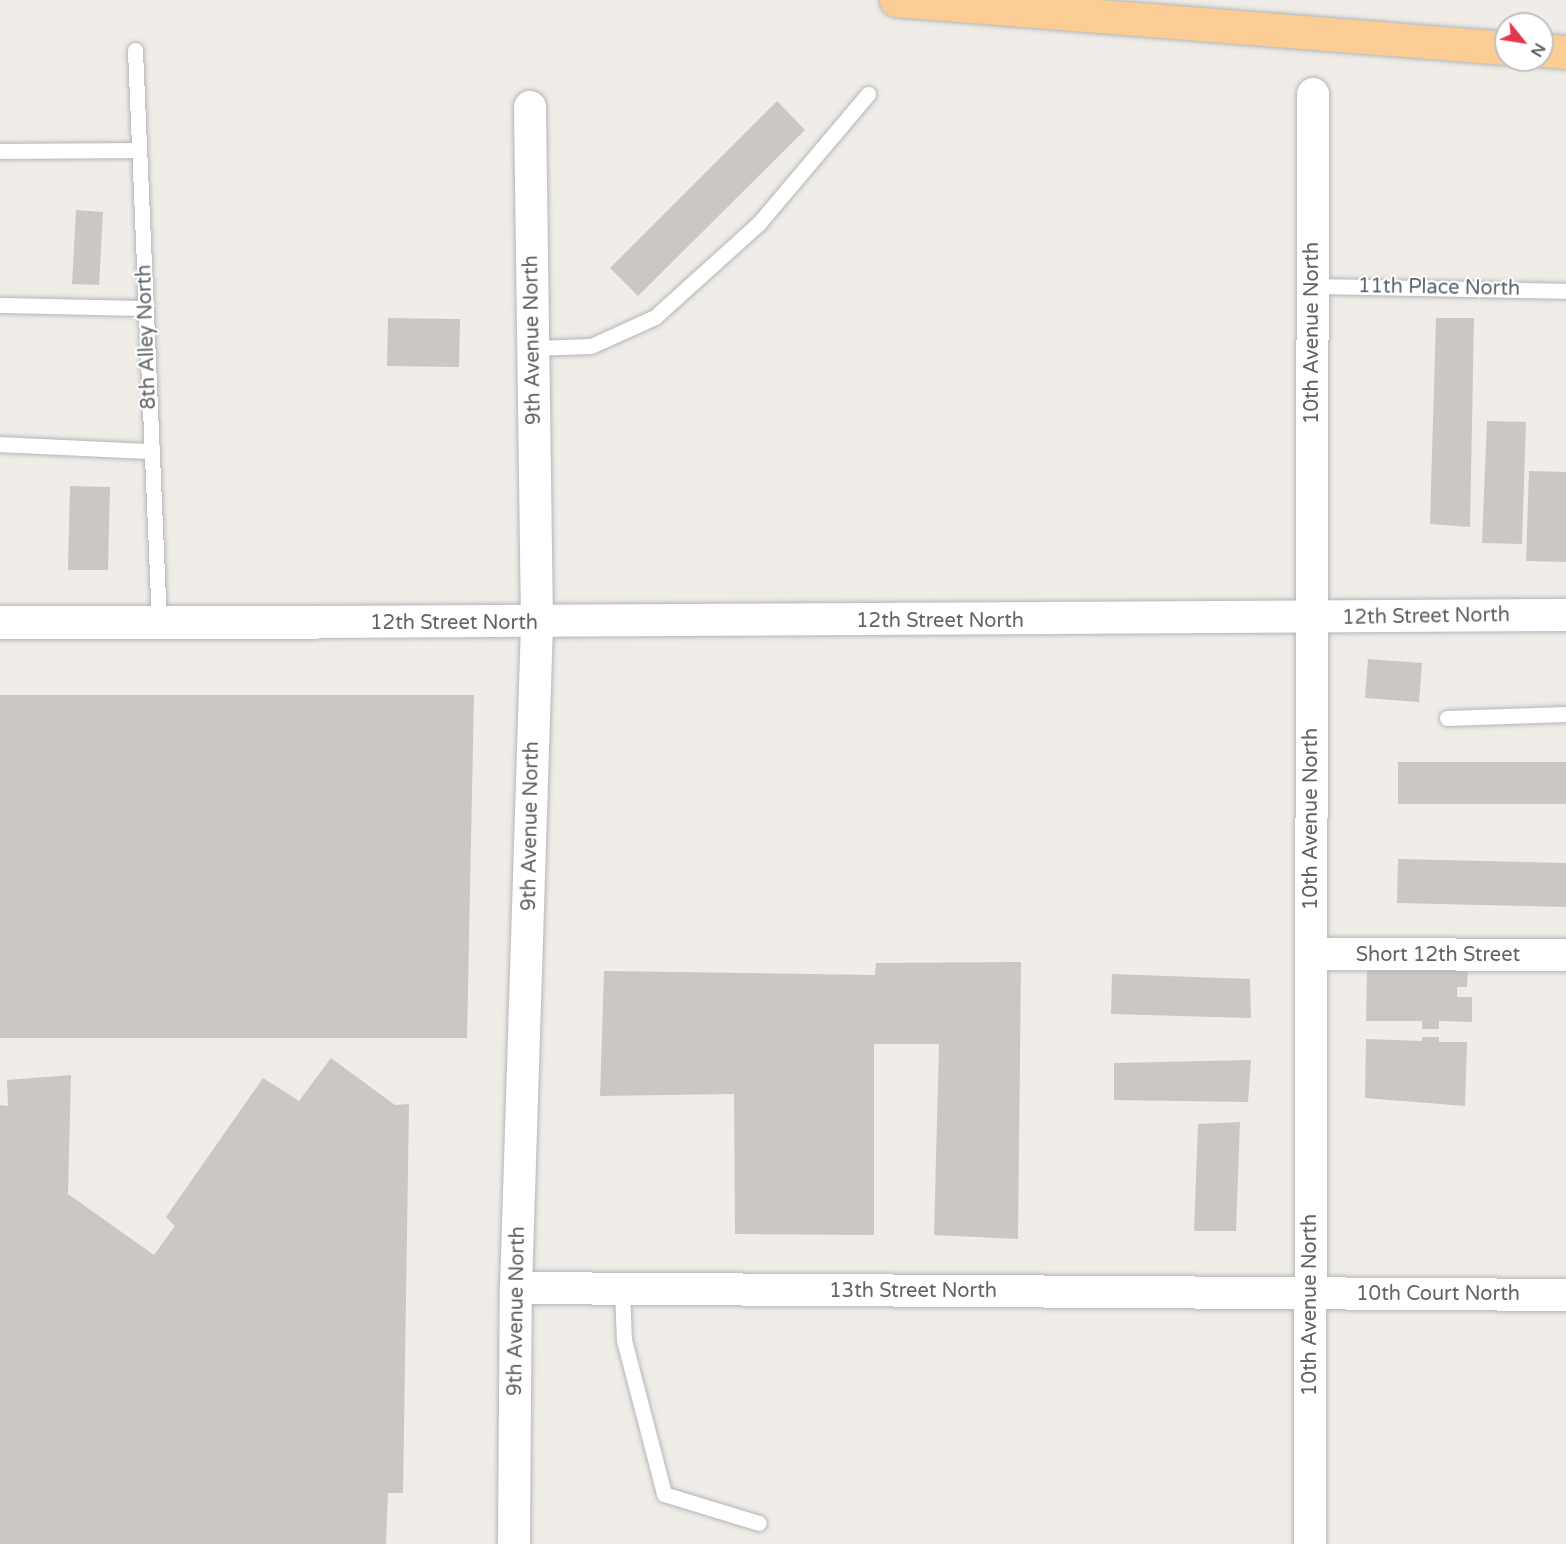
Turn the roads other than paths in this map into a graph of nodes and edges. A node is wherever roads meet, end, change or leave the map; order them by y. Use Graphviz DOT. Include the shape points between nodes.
graph roads {
  1 [pos="896,0"];
  2 [pos="1494,47"];
  3 [pos="135,50"];
  4 [pos="868,94"];
  5 [pos="1312,94"];
  6 [pos="530,107"];
  7 [pos="139,150"];
  8 [pos="0,152"];
  9 [pos="1312,286"];
  10 [pos="1566,291"];
  11 [pos="0,305"];
  12 [pos="146,308"];
  13 [pos="533,348"];
  14 [pos="0,444"];
  15 [pos="151,451"];
  16 [pos="1566,615"];
  17 [pos="1311,619"];
  18 [pos="0,622"];
  19 [pos="314,622"];
  20 [pos="159,623"];
  21 [pos="537,623"];
  22 [pos="1566,714"];
  23 [pos="1447,718"];
  24 [pos="1311,954"];
  25 [pos="1566,955"];
  26 [pos="516,1288"];
  27 [pos="622,1289"];
  28 [pos="1310,1294"];
  29 [pos="1566,1295"];
  30 [pos="759,1523"];
  31 [pos="514,1544"];
  32 [pos="1310,1544"];
  1 -- 2 [label="highway"];
  3 -- 7 [label="lane, 8th Alley North"];
  4 -- 13 [label="lane" via="759,223 655,317 591,346"];
  5 -- 9 [label="street, 10th Avenue North"];
  6 -- 13 [label="street, 9th Avenue North"];
  7 -- 8 [label="lane"];
  7 -- 12 [label="lane, 8th Alley North"];
  9 -- 10 [label="lane, 11th Place North"];
  9 -- 17 [label="street, 10th Avenue North"];
  11 -- 12 [label="lane"];
  12 -- 15 [label="lane, 8th Alley North"];
  13 -- 21 [label="street, 9th Avenue North"];
  14 -- 15 [label="lane"];
  15 -- 20 [label="lane, 8th Alley North"];
  16 -- 17 [label="street, 12th Street North"];
  17 -- 21 [label="street, 12th Street North"];
  17 -- 24 [label="street, 10th Avenue North"];
  18 -- 20 [label="street"];
  19 -- 20 [label="street"];
  19 -- 21 [label="street, 12th Street North"];
  21 -- 26 [label="street, 9th Avenue North"];
  22 -- 23 [label="lane"];
  24 -- 25 [label="street, Short 12th Street"];
  24 -- 28 [label="street, 10th Avenue North"];
  26 -- 27 [label="street, 13th Street North"];
  26 -- 31 [label="street, 9th Avenue North"];
  27 -- 28 [label="street, 13th Street North"];
  27 -- 30 [label="lane" via="624,1340 663,1494"];
  28 -- 29 [label="street, 10th Court North"];
  28 -- 32 [label="street, 10th Avenue North"];
}
